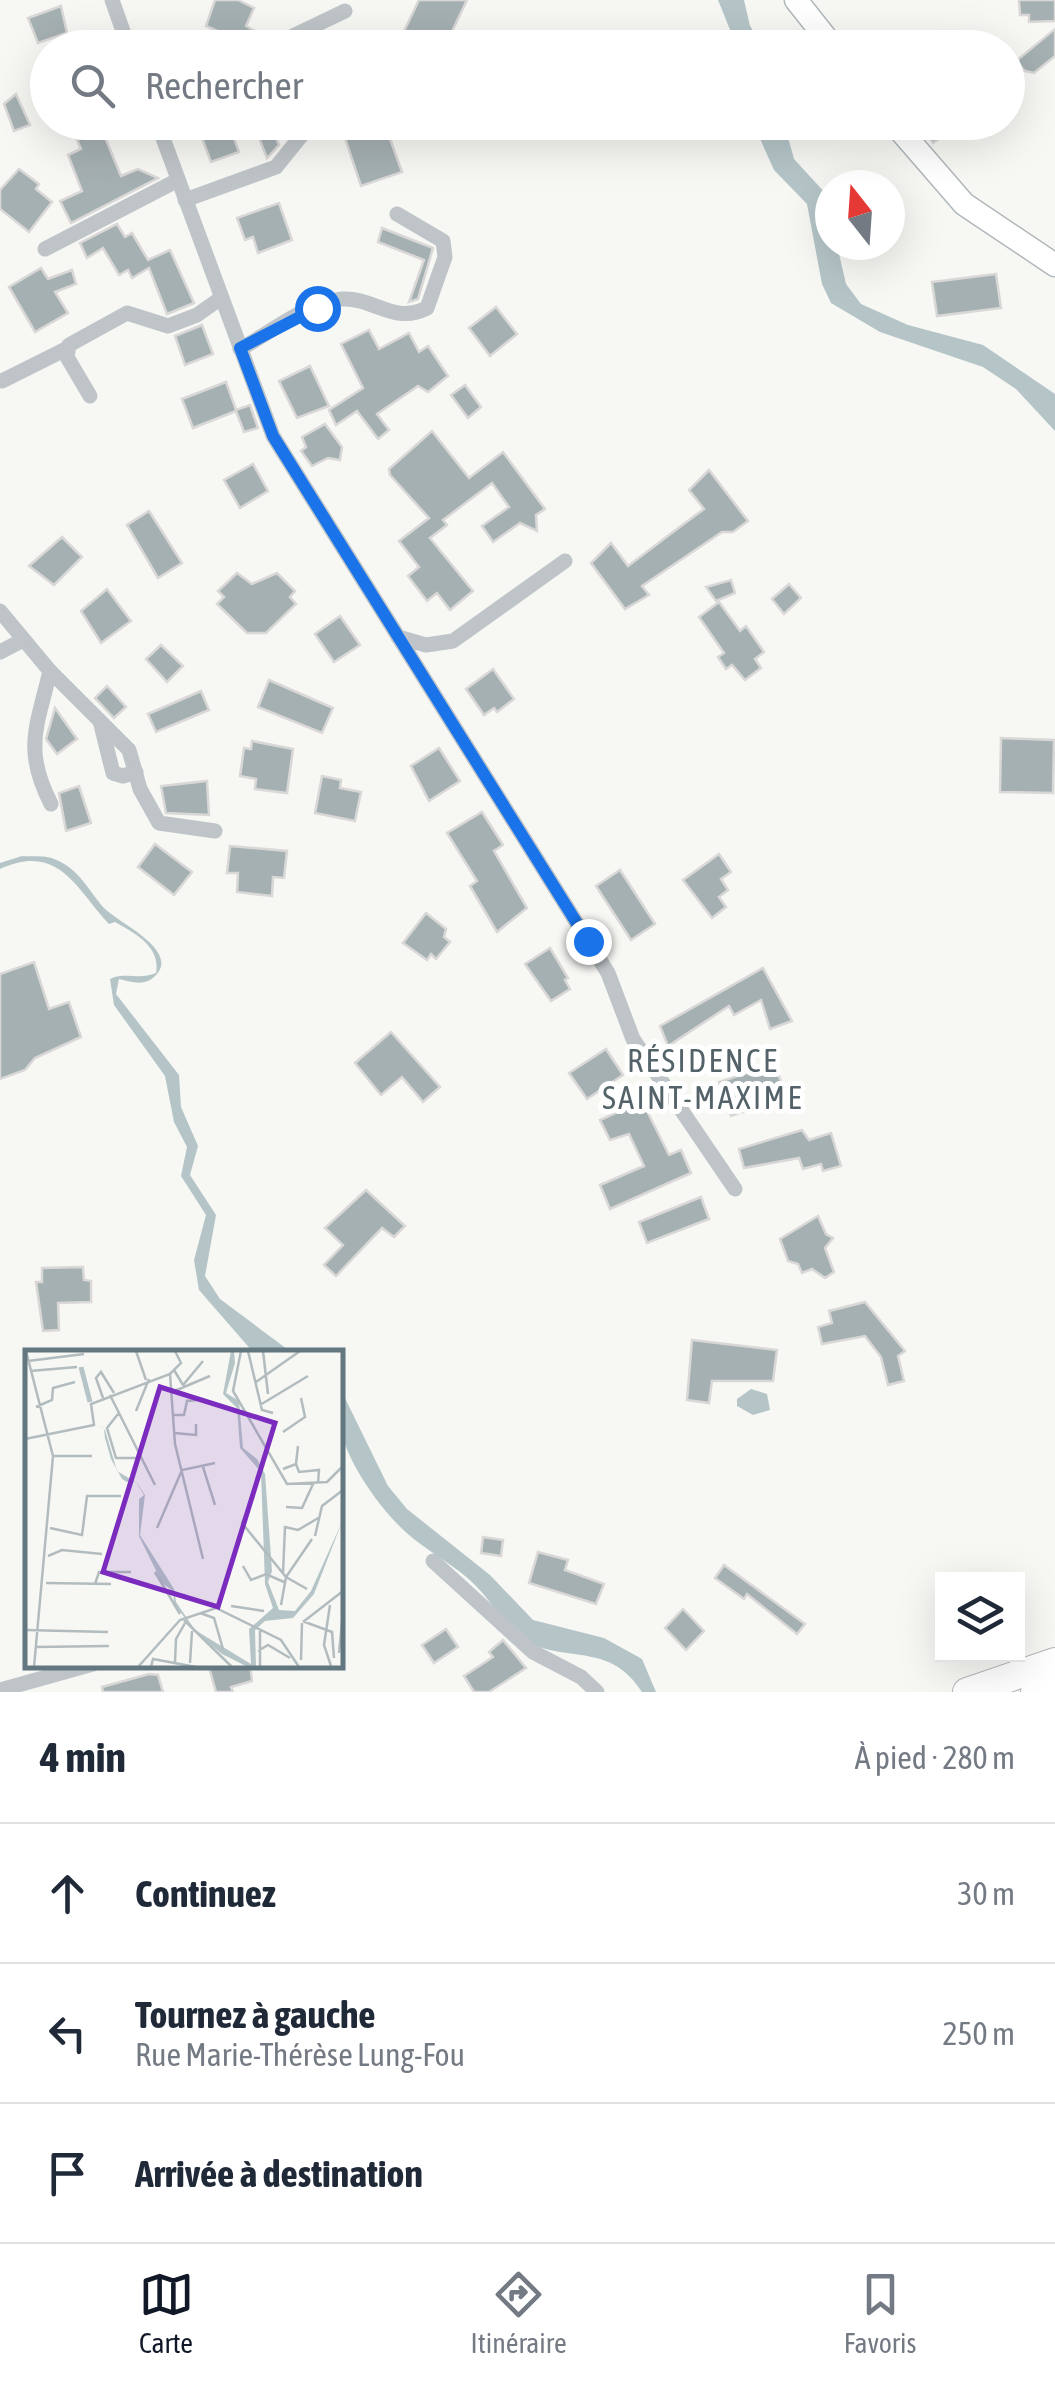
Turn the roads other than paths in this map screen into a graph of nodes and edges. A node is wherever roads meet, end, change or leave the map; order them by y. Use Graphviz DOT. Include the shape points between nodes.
graph roads {
  1 [pos="112,0"];
  2 [pos="796,0"];
  3 [pos="345,11"];
  4 [pos="123,30"];
  5 [pos="305,30"];
  6 [pos="820,30"];
  7 [pos="163,140"];
  8 [pos="298,140"];
  9 [pos="909,140"];
  10 [pos="178,180"];
  11 [pos="185,200"];
  12 [pos="397,214"];
  13 [pos="45,250"];
  14 [pos="1055,265"];
  15 [pos="221,298"];
  16 [pos="240,348"];
  17 [pos="66,349"];
  18 [pos="2,381"];
  19 [pos="90,396"];
  20 [pos="565,561"];
  21 [pos="0,611"];
  22 [pos="398,636"];
  23 [pos="23,640"];
  24 [pos="0,652"];
  25 [pos="50,671"];
  26 [pos="101,725"];
  27 [pos="136,772"];
  28 [pos="50,804"];
  29 [pos="214,831"];
  30 [pos="735,1189"];
  31 [pos="434,1561"];
  32 [pos="1055,1662"];
  33 [pos="82,1667"];
  34 [pos="1055,1688"];
  35 [pos="0,1690"];
  36 [pos="597,1692"];
  37 [pos="967,1692"];
  38 [pos="1035,1692"];
  1 -- 4 [label="street"];
  2 -- 6 [label="main road"];
  3 -- 5 [label="street"];
  7 -- 10 [label="street"];
  8 -- 11 [label="street" via="276,166"];
  9 -- 14 [label="main road" via="964,204"];
  10 -- 11 [label="street"];
  10 -- 13 [label="street"];
  11 -- 15 [label="street"];
  12 -- 16 [label="street" via="444,241 427,308 389,314 346,298"];
  15 -- 16 [label="street"];
  15 -- 17 [label="street" via="168,326 128,314"];
  16 -- 22 [label="street" via="273,436"];
  17 -- 18 [label="street"];
  17 -- 19 [label="street"];
  20 -- 22 [label="street" via="453,641 426,645"];
  21 -- 23 [label="street"];
  22 -- 30 [label="street" via="608,973 634,1039"];
  23 -- 24 [label="street"];
  23 -- 25 [label="street"];
  25 -- 26 [label="street"];
  25 -- 28 [label="street" via="32,747 34,771"];
  26 -- 27 [label="street" via="129,750"];
  26 -- 27 [label="street" via="114,773"];
  27 -- 29 [label="street" via="159,823"];
  31 -- 36 [label="street" via="533,1652 581,1676"];
  32 -- 37 [label="highway"];
  33 -- 35 [label="street"];
  34 -- 38 [label="highway"];
}
